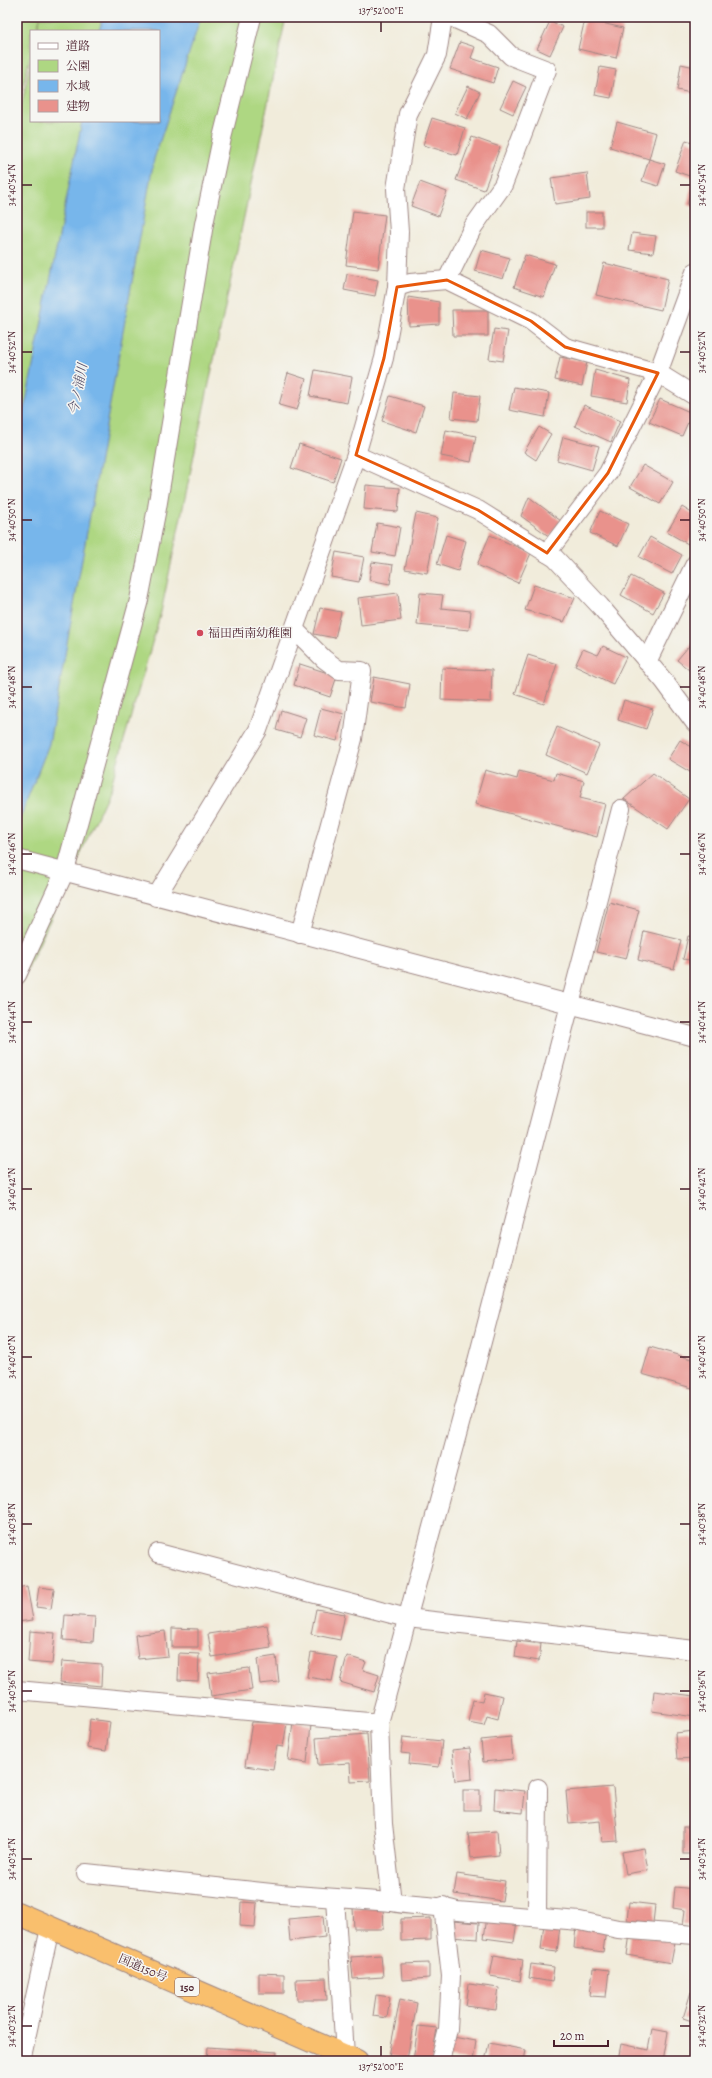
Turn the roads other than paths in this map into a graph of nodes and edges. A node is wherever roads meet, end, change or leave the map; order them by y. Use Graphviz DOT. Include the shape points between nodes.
graph roads {
  1 [pos="252,17"];
  2 [pos="443,17"];
  3 [pos="451,17"];
  4 [pos="695,272"];
  5 [pos="447,280"];
  6 [pos="397,287"];
  7 [pos="658,373"];
  8 [pos="695,396"];
  9 [pos="356,455"];
  10 [pos="547,553"];
  11 [pos="695,564"];
  12 [pos="294,629"];
  13 [pos="647,662"];
  14 [pos="695,724"];
  15 [pos="621,809"];
  16 [pos="17,859"];
  17 [pos="62,870"];
  18 [pos="156,897"];
  19 [pos="300,934"];
  20 [pos="17,975"];
  21 [pos="569,1005"];
  22 [pos="695,1037"];
  23 [pos="158,1553"];
  24 [pos="407,1618"];
  25 [pos="695,1650"];
  26 [pos="17,1690"];
  27 [pos="379,1723"];
  28 [pos="538,1788"];
  29 [pos="86,1873"];
  30 [pos="335,1898"];
  31 [pos="392,1902"];
  32 [pos="443,1906"];
  33 [pos="17,1914"];
  34 [pos="537,1917"];
  35 [pos="50,1928"];
  36 [pos="695,1935"];
  37 [pos="348,2059"];
  38 [pos="22,2061"];
  39 [pos="440,2061"];
  1 -- 17 [label="street" via="204,224 140,600"];
  2 -- 6 [label="street" via="437,55 408,114 396,189 399,232"];
  3 -- 5 [label="street" via="489,34 511,56 547,70 503,185 473,226"];
  4 -- 7 [label="street"];
  5 -- 6 [label="street"];
  5 -- 7 [label="street" via="531,321 565,347"];
  6 -- 9 [label="street" via="384,358"];
  7 -- 8 [label="street"];
  7 -- 10 [label="street" via="608,473"];
  9 -- 10 [label="street" via="478,510"];
  9 -- 12 [label="street"];
  10 -- 13 [label="street" via="555,558 600,606"];
  11 -- 13 [label="street"];
  12 -- 18 [label="street" via="258,730"];
  12 -- 19 [label="street" via="339,670 362,672 353,739"];
  13 -- 14 [label="street"];
  15 -- 21 [label="street"];
  16 -- 17 [label="street"];
  17 -- 18 [label="street"];
  17 -- 20 [label="street"];
  18 -- 19 [label="street"];
  19 -- 21 [label="street"];
  21 -- 22 [label="street"];
  21 -- 24 [label="street" via="477,1361"];
  23 -- 24 [label="street"];
  24 -- 25 [label="street"];
  24 -- 27 [label="street"];
  26 -- 27 [label="street"];
  27 -- 31 [label="street" via="383,1824"];
  28 -- 34 [label="street"];
  29 -- 30 [label="street"];
  30 -- 31 [label="street"];
  30 -- 37 [label="street"];
  31 -- 32 [label="street" via="408,1906"];
  32 -- 34 [label="street" via="457,1911"];
  32 -- 39 [label="street" via="451,1976 448,2029"];
  33 -- 35 [label="highway, 国道150号 / 150"];
  34 -- 36 [label="street" via="580,1921 618,1929"];
  35 -- 37 [label="highway, 国道150号 / 150"];
  35 -- 38 [label="street"];
}
